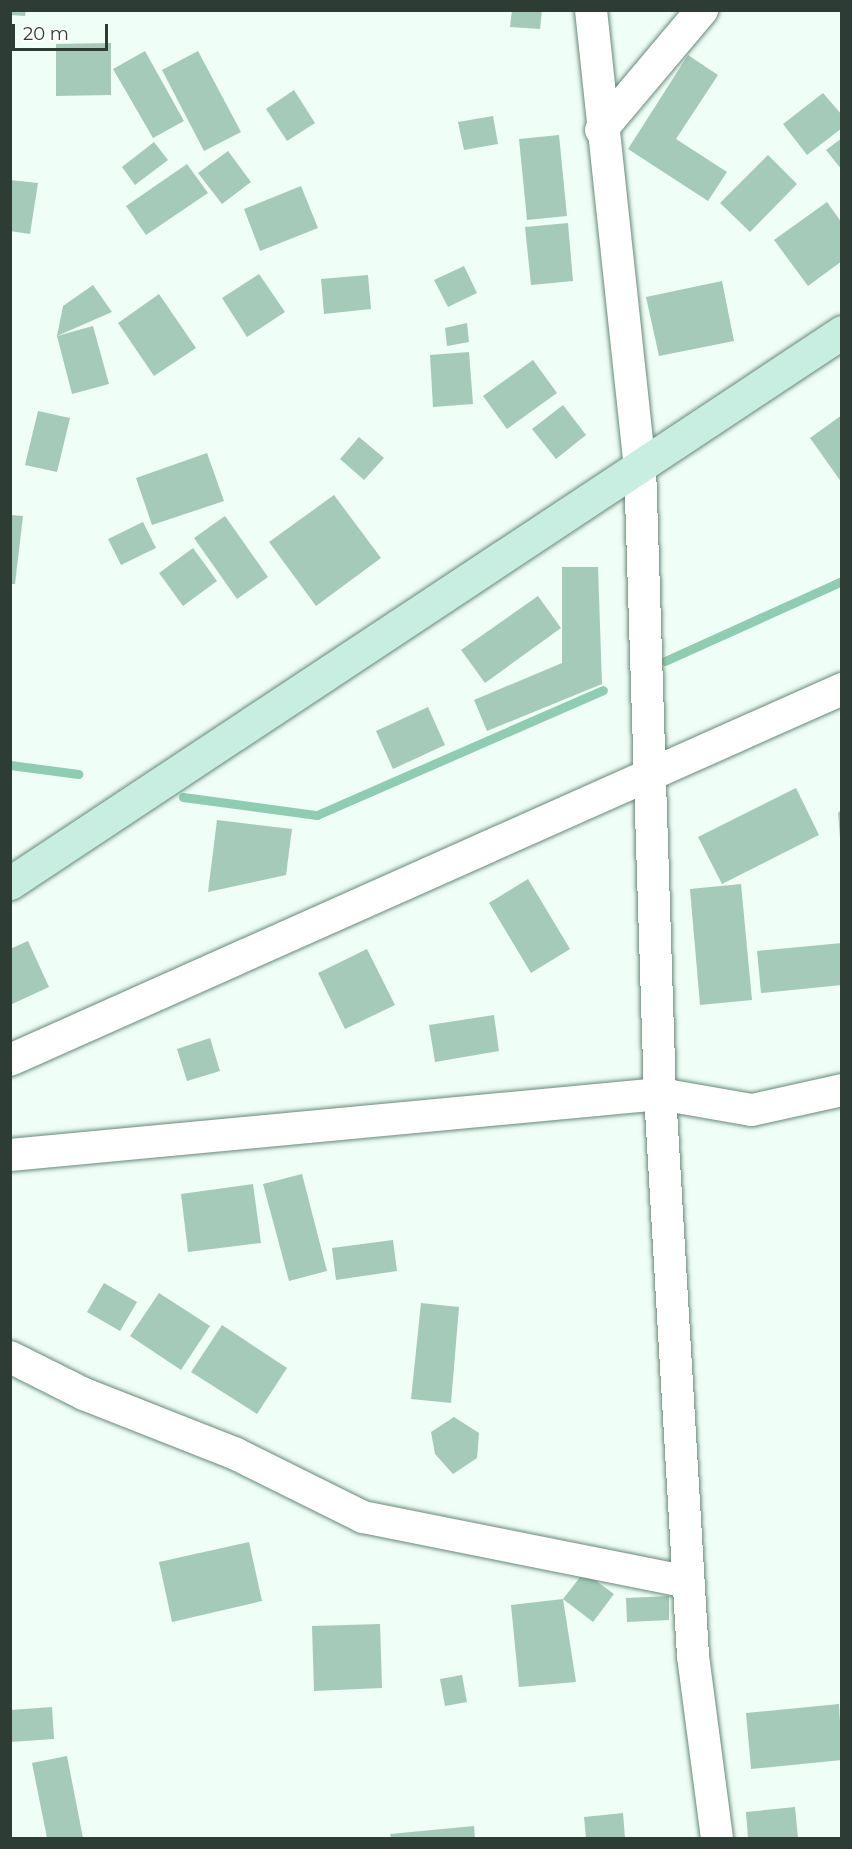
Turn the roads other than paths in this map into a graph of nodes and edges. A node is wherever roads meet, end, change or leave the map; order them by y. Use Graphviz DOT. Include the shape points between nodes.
graph roads {
  1 [pos="591,10"];
  2 [pos="702,10"];
  3 [pos="601,130"];
  4 [pos="842,332"];
  5 [pos="640,466"];
  6 [pos="842,689"];
  7 [pos="651,775"];
  8 [pos="10,883"];
  9 [pos="10,1060"];
  10 [pos="842,1090"];
  11 [pos="660,1094"];
  12 [pos="10,1155"];
  13 [pos="10,1357"];
  14 [pos="688,1582"];
  15 [pos="717,1839"];
  1 -- 3 [label="street"];
  2 -- 3 [label="street"];
  3 -- 5 [label="street"];
  4 -- 5 [label="street"];
  5 -- 7 [label="street"];
  5 -- 8 [label="street"];
  6 -- 7 [label="street"];
  7 -- 9 [label="street"];
  7 -- 11 [label="street"];
  10 -- 11 [label="street" via="752,1110"];
  11 -- 12 [label="street"];
  11 -- 14 [label="street"];
  13 -- 14 [label="street" via="84,1394 236,1454 363,1517"];
  14 -- 15 [label="street"];
}
